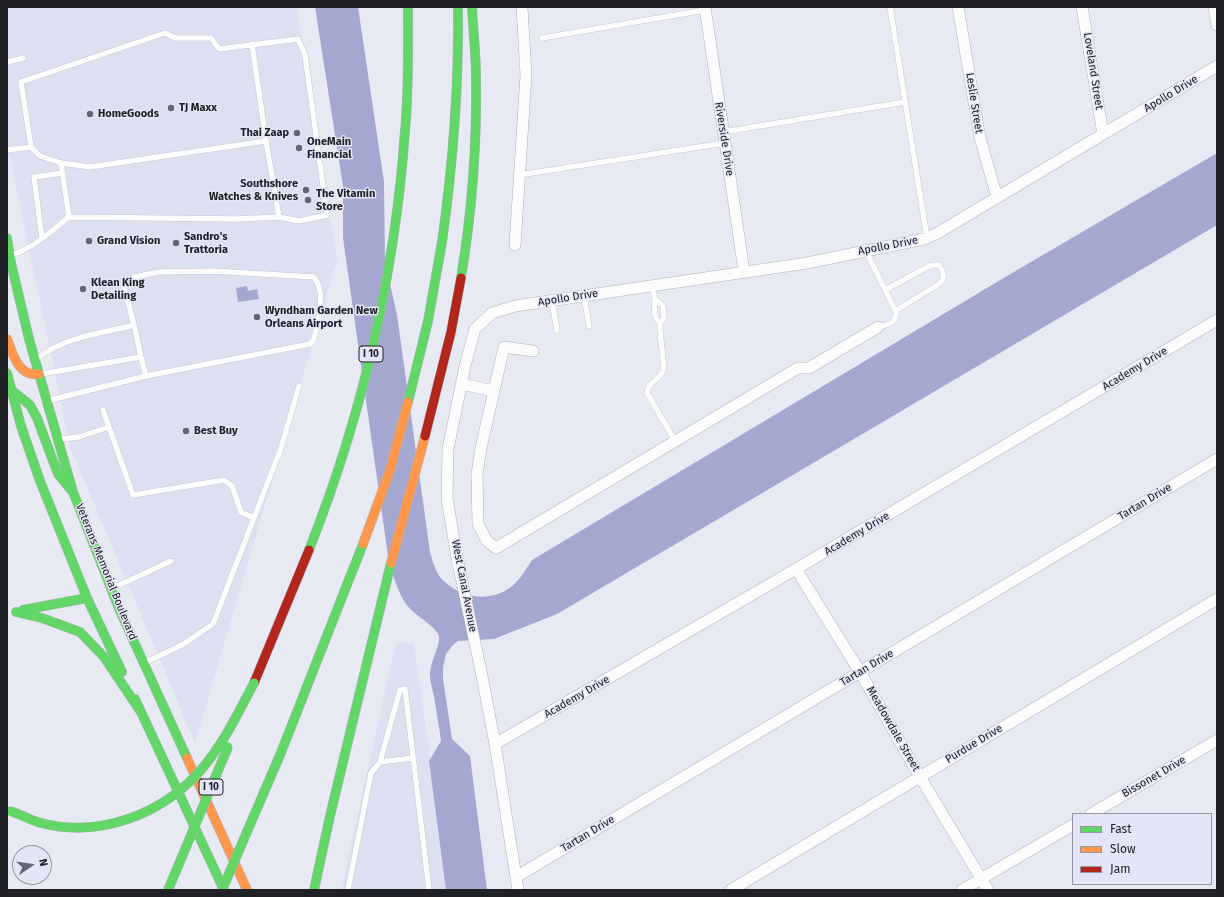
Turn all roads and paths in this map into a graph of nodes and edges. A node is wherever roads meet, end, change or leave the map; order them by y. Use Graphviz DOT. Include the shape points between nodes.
graph roads {
  1 [pos="408,7"];
  2 [pos="458,7"];
  3 [pos="472,7"];
  4 [pos="522,7"];
  5 [pos="890,7"];
  6 [pos="958,7"];
  7 [pos="1082,7"];
  8 [pos="1214,7"];
  9 [pos="705,9"];
  10 [pos="1217,25"];
  11 [pos="542,38"];
  12 [pos="252,44"];
  13 [pos="23,58"];
  14 [pos="7,62"];
  15 [pos="1217,66"];
  16 [pos="905,102"];
  17 [pos="1103,134"];
  18 [pos="724,138"];
  19 [pos="266,141"];
  20 [pos="31,147"];
  21 [pos="7,150"];
  22 [pos="61,163"];
  23 [pos="63,173"];
  24 [pos="519,175"];
  25 [pos="997,197"];
  26 [pos="69,217"];
  27 [pos="278,217"];
  28 [pos="7,238"];
  29 [pos="42,238"];
  30 [pos="927,238"];
  31 [pos="515,246"];
  32 [pos="866,251"];
  33 [pos="10,256"];
  34 [pos="744,271"];
  35 [pos="652,285"];
  36 [pos="885,290"];
  37 [pos="584,296"];
  38 [pos="655,299"];
  39 [pos="552,301"];
  40 [pos="515,306"];
  41 [pos="895,311"];
  42 [pos="1217,320"];
  43 [pos="660,324"];
  44 [pos="134,325"];
  45 [pos="589,326"];
  46 [pos="878,327"];
  47 [pos="557,331"];
  48 [pos="7,339"];
  49 [pos="533,351"];
  50 [pos="141,357"];
  51 [pos="35,361"];
  52 [pos="7,373"];
  53 [pos="39,374"];
  54 [pos="146,376"];
  55 [pos="461,384"];
  56 [pos="299,386"];
  57 [pos="9,390"];
  58 [pos="494,391"];
  59 [pos="47,400"];
  60 [pos="103,410"];
  61 [pos="109,427"];
  62 [pos="58,439"];
  63 [pos="675,441"];
  64 [pos="1217,459"];
  65 [pos="73,492"];
  66 [pos="254,518"];
  67 [pos="171,561"];
  68 [pos="796,569"];
  69 [pos="108,590"];
  70 [pos="90,597"];
  71 [pos="1217,599"];
  72 [pos="11,613"];
  73 [pos="144,663"];
  74 [pos="860,672"];
  75 [pos="254,683"];
  76 [pos="141,712"];
  77 [pos="1217,740"];
  78 [pos="495,744"];
  79 [pos="413,758"];
  80 [pos="380,762"];
  81 [pos="920,777"];
  82 [pos="9,810"];
  83 [pos="1094,813"];
  84 [pos="1072,826"];
  85 [pos="516,877"];
  86 [pos="981,879"];
  87 [pos="168,890"];
  88 [pos="223,890"];
  89 [pos="247,890"];
  90 [pos="314,890"];
  91 [pos="348,890"];
  92 [pos="429,890"];
  93 [pos="518,890"];
  94 [pos="731,890"];
  95 [pos="962,890"];
  96 [pos="988,890"];
  1 -- 75 [label="main road, I 10" via="408,82 403,158 394,234 376,332 356,411 331,491 300,574"];
  2 -- 88 [label="main road, bridge" via="455,133 448,202 428,321 412,389 390,470 363,545 280,755"];
  3 -- 90 [label="main road" via="476,76 475,147 467,242 451,332 380,606"];
  4 -- 24 [label="street" via="526,75"];
  5 -- 16 [label="lane"];
  6 -- 25 [label="street, Leslie Street" via="980,138"];
  7 -- 17 [label="street, Loveland Street"];
  8 -- 10 [label="street"];
  9 -- 11 [label="lane"];
  9 -- 18 [label="street, Riverside Drive"];
  12 -- 19 [label="lane"];
  12 -- 20 [label="lane" via="219,49 211,38 175,38 165,33 21,82"];
  12 -- 27 [label="lane" via="298,39 305,55 327,215 299,221"];
  13 -- 14 [label="lane"];
  15 -- 17 [label="street, Apollo Drive"];
  16 -- 18 [label="lane"];
  16 -- 30 [label="lane"];
  17 -- 25 [label="street, Apollo Drive"];
  18 -- 24 [label="lane"];
  18 -- 34 [label="street, Riverside Drive"];
  19 -- 22 [label="lane" via="90,167"];
  19 -- 27 [label="lane"];
  20 -- 21 [label="lane"];
  20 -- 22 [label="lane" via="40,156"];
  22 -- 23 [label="lane"];
  23 -- 26 [label="lane"];
  23 -- 29 [label="lane" via="34,177"];
  24 -- 31 [label="street"];
  25 -- 30 [label="street, Apollo Drive"];
  26 -- 27 [label="lane"];
  26 -- 29 [label="lane"];
  28 -- 33 [label="main road, Veterans Memorial Boulevard"];
  29 -- 33 [label="lane" via="24,251"];
  30 -- 32 [label="street, Apollo Drive"];
  32 -- 34 [label="street, Apollo Drive" via="807,263"];
  32 -- 36 [label="lane"];
  33 -- 51 [label="main road, Veterans Memorial Boulevard"];
  34 -- 35 [label="street, Apollo Drive"];
  35 -- 37 [label="street, Apollo Drive"];
  35 -- 38 [label="lane"];
  36 -- 41 [label="lane"];
  36 -- 41 [label="lane" via="931,265 939,265 944,273 939,284"];
  37 -- 39 [label="street, Apollo Drive"];
  37 -- 45 [label="lane"];
  38 -- 43 [label="lane" via="656,319"];
  38 -- 43 [label="lane" via="663,306 664,318"];
  39 -- 40 [label="street, Apollo Drive"];
  39 -- 47 [label="lane"];
  40 -- 55 [label="street, West Canal Avenue" via="492,313 475,329"];
  41 -- 46 [label="lane" via="896,316 892,322"];
  42 -- 68 [label="street, Academy Drive"];
  43 -- 63 [label="lane" via="664,372 649,386 647,393"];
  44 -- 50 [label="lane"];
  44 -- 51 [label="lane" via="65,342"];
  44 -- 54 [label="lane" via="124,287 126,282 134,277 159,272 212,271 314,277 319,284 321,297 314,339 310,344"];
  46 -- 63 [label="street" via="809,368 798,368"];
  48 -- 53 [label="main road" via="25,374"];
  49 -- 58 [label="street" via="504,347"];
  50 -- 53 [label="lane"];
  50 -- 54 [label="lane"];
  51 -- 53 [label="main road, Veterans Memorial Boulevard"];
  52 -- 57 [label="main road"];
  53 -- 59 [label="main road, Veterans Memorial Boulevard"];
  54 -- 59 [label="lane"];
  55 -- 58 [label="street"];
  55 -- 78 [label="street, West Canal Avenue" via="448,449 447,498"];
  56 -- 66 [label="lane" via="280,448"];
  57 -- 65 [label="main road" via="30,405 58,474"];
  57 -- 70 [label="main road" via="40,481"];
  58 -- 63 [label="street" via="477,474 478,524 487,541 496,548"];
  59 -- 62 [label="main road, Veterans Memorial Boulevard"];
  60 -- 61 [label="lane"];
  61 -- 62 [label="lane" via="79,437"];
  61 -- 66 [label="lane" via="133,495 224,480 232,486 241,512"];
  62 -- 65 [label="main road, Veterans Memorial Boulevard"];
  64 -- 74 [label="street, Tartan Drive"];
  65 -- 69 [label="main road, Veterans Memorial Boulevard"];
  66 -- 73 [label="lane" via="212,624 182,645"];
  67 -- 69 [label="lane"];
  68 -- 74 [label="street, Meadowdale Street"];
  68 -- 78 [label="street, Academy Drive"];
  69 -- 73 [label="main road, Veterans Memorial Boulevard"];
  70 -- 72 [label="main road"];
  70 -- 76 [label="main road"];
  71 -- 81 [label="street, Purdue Drive"];
  72 -- 76 [label="main road" via="42,618 80,632 104,657"];
  73 -- 89 [label="main road, Veterans Memorial Boulevard"];
  74 -- 81 [label="street, Meadowdale Street"];
  74 -- 85 [label="street, Tartan Drive"];
  75 -- 82 [label="main road, bridge" via="214,753 200,771 185,786 152,810 129,820 107,825 72,828 41,822"];
  75 -- 87 [label="main road, I 10, bridge"];
  76 -- 88 [label="main road"];
  77 -- 83 [label="street, Bissonet Drive"];
  78 -- 85 [label="street, West Canal Avenue"];
  79 -- 80 [label="lane"];
  79 -- 80 [label="lane" via="405,689 400,690"];
  79 -- 92 [label="lane"];
  80 -- 91 [label="lane" via="371,773"];
  81 -- 86 [label="street, Meadowdale Street"];
  81 -- 94 [label="street, Purdue Drive"];
  84 -- 86 [label="street"];
  85 -- 93 [label="street, West Canal Avenue"];
  86 -- 95 [label="street"];
  86 -- 96 [label="street, Meadowdale Street"];
}
